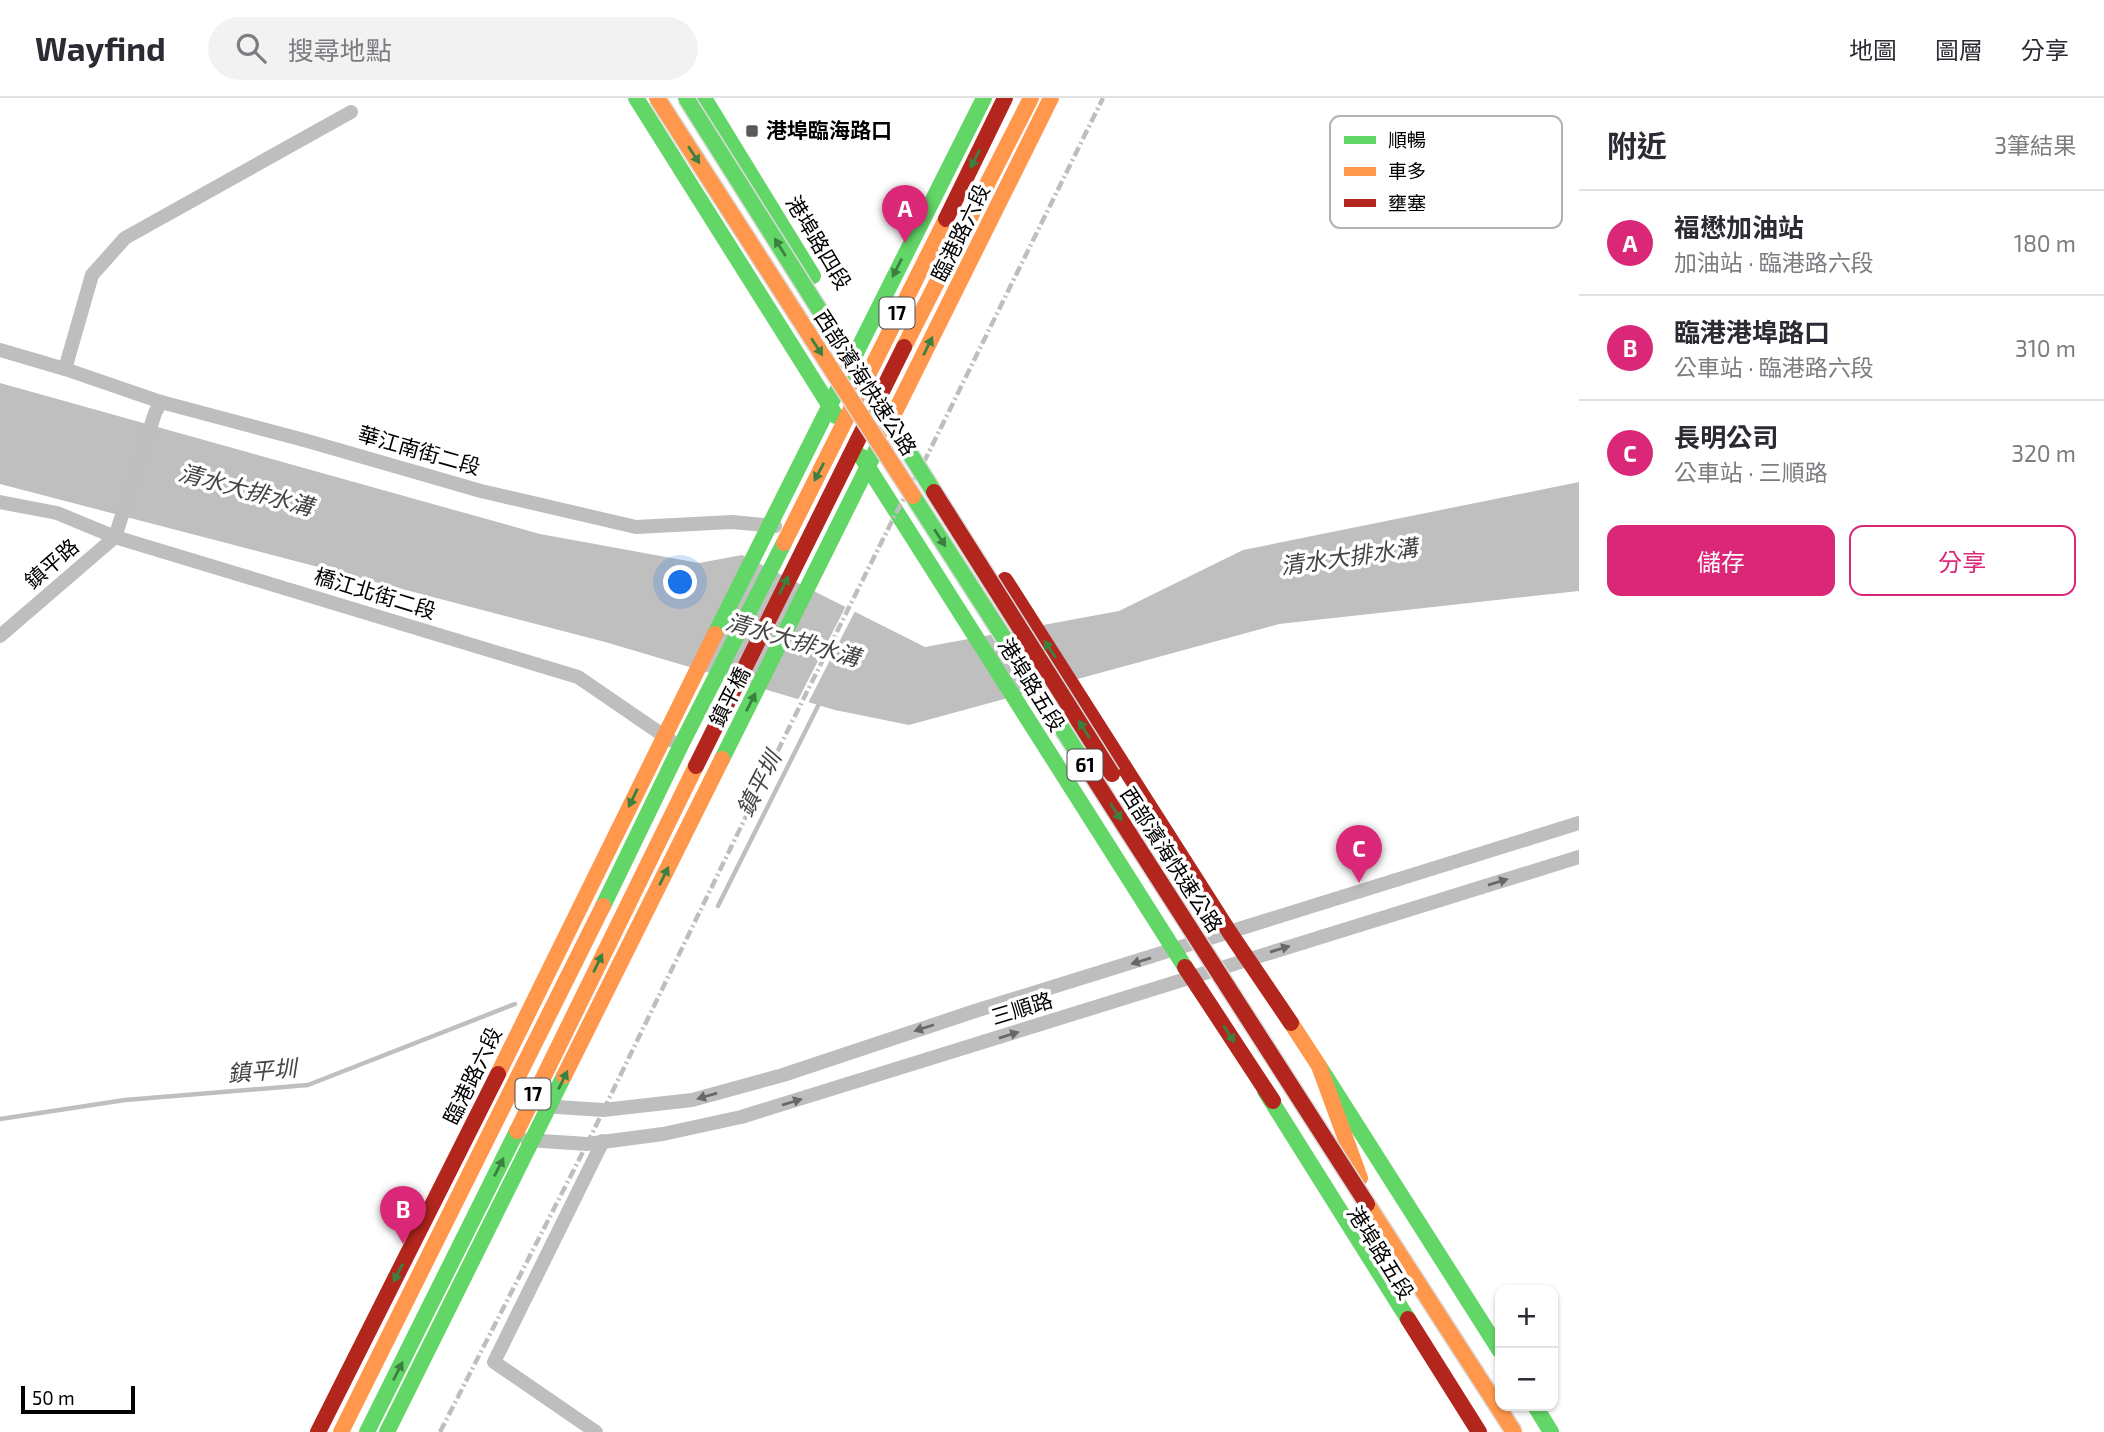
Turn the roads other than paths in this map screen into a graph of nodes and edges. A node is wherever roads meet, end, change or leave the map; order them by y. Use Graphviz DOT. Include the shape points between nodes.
graph roads {
  1 [pos="636,98"];
  2 [pos="657,98"];
  3 [pos="686,98"];
  4 [pos="704,98"];
  5 [pos="984,98"];
  6 [pos="1005,98"];
  7 [pos="1031,98"];
  8 [pos="1051,98"];
  9 [pos="351,112"];
  10 [pos="857,348"];
  11 [pos="0,351"];
  12 [pos="870,368"];
  13 [pos="65,369"];
  14 [pos="884,387"];
  15 [pos="830,406"];
  16 [pos="898,407"];
  17 [pos="158,408"];
  18 [pos="843,427"];
  19 [pos="855,447"];
  20 [pos="868,467"];
  21 [pos="0,502"];
  22 [pos="771,525"];
  23 [pos="789,529"];
  24 [pos="812,529"];
  25 [pos="834,536"];
  26 [pos="115,537"];
  27 [pos="0,636"];
  28 [pos="663,737"];
  29 [pos="681,745"];
  30 [pos="700,757"];
  31 [pos="720,763"];
  32 [pos="1579,823"];
  33 [pos="1579,857"];
  34 [pos="1230,933"];
  35 [pos="1174,951"];
  36 [pos="1248,959"];
  37 [pos="1192,977"];
  38 [pos="1246,985"];
  39 [pos="1269,1021"];
  40 [pos="1319,1066"];
  41 [pos="1265,1091"];
  42 [pos="484,1103"];
  43 [pos="506,1104"];
  44 [pos="528,1105"];
  45 [pos="550,1107"];
  46 [pos="468,1136"];
  47 [pos="488,1138"];
  48 [pos="513,1139"];
  49 [pos="532,1141"];
  50 [pos="603,1141"];
  51 [pos="1385,1244"];
  52 [pos="1495,1325"];
  53 [pos="1497,1348"];
  54 [pos="1495,1380"];
  55 [pos="1515,1411"];
  56 [pos="1538,1411"];
  57 [pos="1549,1411"];
  58 [pos="318,1432"];
  59 [pos="341,1432"];
  60 [pos="367,1432"];
  61 [pos="387,1432"];
  62 [pos="596,1432"];
  63 [pos="1469,1432"];
  64 [pos="1479,1432"];
  65 [pos="1508,1432"];
  66 [pos="1514,1432"];
  67 [pos="1528,1432"];
  68 [pos="1552,1432"];
  69 [pos="1562,1432"];
  1 -- 15 [label="main road"];
  2 -- 66 [label="main road, 西部濱海快速公路 / 61, one-way, bridge"];
  38 -- 3 [label="main road, 西部濱海快速公路 / 61, one-way, bridge"];
  4 -- 10 [label="main road, 港埠路四段"];
  5 -- 10 [label="main road, 臨港路六段 / 17, one-way"];
  6 -- 12 [label="main road, 臨港路六段 / 17, one-way"];
  7 -- 14 [label="main road, 臨港路六段 / 17"];
  16 -- 8 [label="main road, 臨港路六段 / 17, one-way"];
  9 -- 13 [label="street" via="125,238 92,275"];
  10 -- 12 [label="main road, 港埠路四段"];
  10 -- 15 [label="main road, 臨港路六段 / 17"];
  11 -- 13 [label="street, 華江南街二段"];
  12 -- 14 [label="main road, 港埠路四段"];
  12 -- 18 [label="main road, 臨港路六段 / 17"];
  13 -- 17 [label="street, 華江南街二段"];
  14 -- 16 [label="main road, 港埠路四段"];
  14 -- 19 [label="main road, 臨港路六段 / 17"];
  15 -- 18 [label="main road, 港埠路五段"];
  15 -- 22 [label="main road, 臨港路六段 / 17"];
  16 -- 20 [label="main road, 臨港路六段 / 17"];
  34 -- 16 [label="main road, 港埠路五段, one-way" via="926,458"];
  17 -- 22 [label="street, 華江南街二段" via="304,440 481,491 636,527 732,522"];
  17 -- 26 [label="street"];
  18 -- 19 [label="main road, 港埠路五段"];
  18 -- 23 [label="main road, 臨港路六段 / 17, one-way"];
  19 -- 20 [label="main road, 港埠路五段"];
  19 -- 24 [label="main road, 臨港路六段 / 17"];
  20 -- 25 [label="main road, 臨港路六段 / 17"];
  20 -- 35 [label="main road, 港埠路五段"];
  21 -- 26 [label="street, 橋江北街二段" via="57,513"];
  22 -- 23 [label="street, 華江南街二段"];
  22 -- 28 [label="main road, 鎮平橋 / 17"];
  23 -- 24 [label="street, 華江南街二段"];
  23 -- 29 [label="main road, 鎮平橋 / 17"];
  24 -- 25 [label="street, 華江南街二段"];
  30 -- 24 [label="main road, 鎮平橋 / 17, one-way"];
  31 -- 25 [label="main road, 鎮平橋 / 17, one-way"];
  26 -- 27 [label="street, 鎮平路"];
  26 -- 28 [label="street, 橋江北街二段" via="578,677"];
  28 -- 29 [label="street, 橋江北街二段"];
  28 -- 42 [label="main road, 臨港路六段 / 17, one-way"];
  29 -- 30 [label="street, 橋江北街二段"];
  29 -- 43 [label="main road, 臨港路六段 / 17"];
  30 -- 31 [label="street, 橋江北街二段"];
  44 -- 30 [label="main road, 17, one-way"];
  45 -- 31 [label="main road, 17, one-way"];
  32 -- 34 [label="street, 三順路"];
  36 -- 33 [label="street, 三順路, one-way"];
  34 -- 35 [label="street, 三順路"];
  34 -- 36 [label="main road, 港埠路五段"];
  35 -- 37 [label="main road, 港埠路五段"];
  35 -- 45 [label="street, 三順路, one-way" via="692,1100 603,1110"];
  36 -- 37 [label="street, 三順路"];
  36 -- 40 [label="main road, 港埠路五段"];
  37 -- 41 [label="main road, 港埠路五段, one-way"];
  50 -- 37 [label="street, 三順路, one-way" via="741,1117"];
  39 -- 54 [label="main road"];
  40 -- 51 [label="main road, 港埠路五段"];
  40 -- 52 [label="street, 港埠路五段" via="1371,1129"];
  40 -- 53 [label="main road"];
  41 -- 51 [label="main road, 港埠路五段"];
  41 -- 63 [label="street, 港埠路五段" via="1288,1146"];
  41 -- 64 [label="main road"];
  42 -- 43 [label="street, 三順路"];
  42 -- 46 [label="main road, 臨港路六段 / 17"];
  43 -- 44 [label="street, 三順路"];
  43 -- 47 [label="main road, 臨港路六段 / 17"];
  44 -- 45 [label="street, 三順路"];
  44 -- 48 [label="main road, 17"];
  45 -- 49 [label="main road, 17"];
  46 -- 47 [label="street, 三順路"];
  46 -- 58 [label="main road, 臨港路六段 / 17, one-way"];
  47 -- 48 [label="street, 三順路"];
  47 -- 59 [label="main road, 臨港路六段 / 17"];
  48 -- 49 [label="street, 三順路"];
  60 -- 48 [label="main road, 17, one-way"];
  49 -- 50 [label="street, 三順路"];
  49 -- 61 [label="main road, 17"];
  50 -- 62 [label="street" via="494,1362"];
  51 -- 65 [label="main road, 港埠路五段"];
  55 -- 67 [label="main road"];
  56 -- 68 [label="main road"];
  57 -- 69 [label="street"];
}
